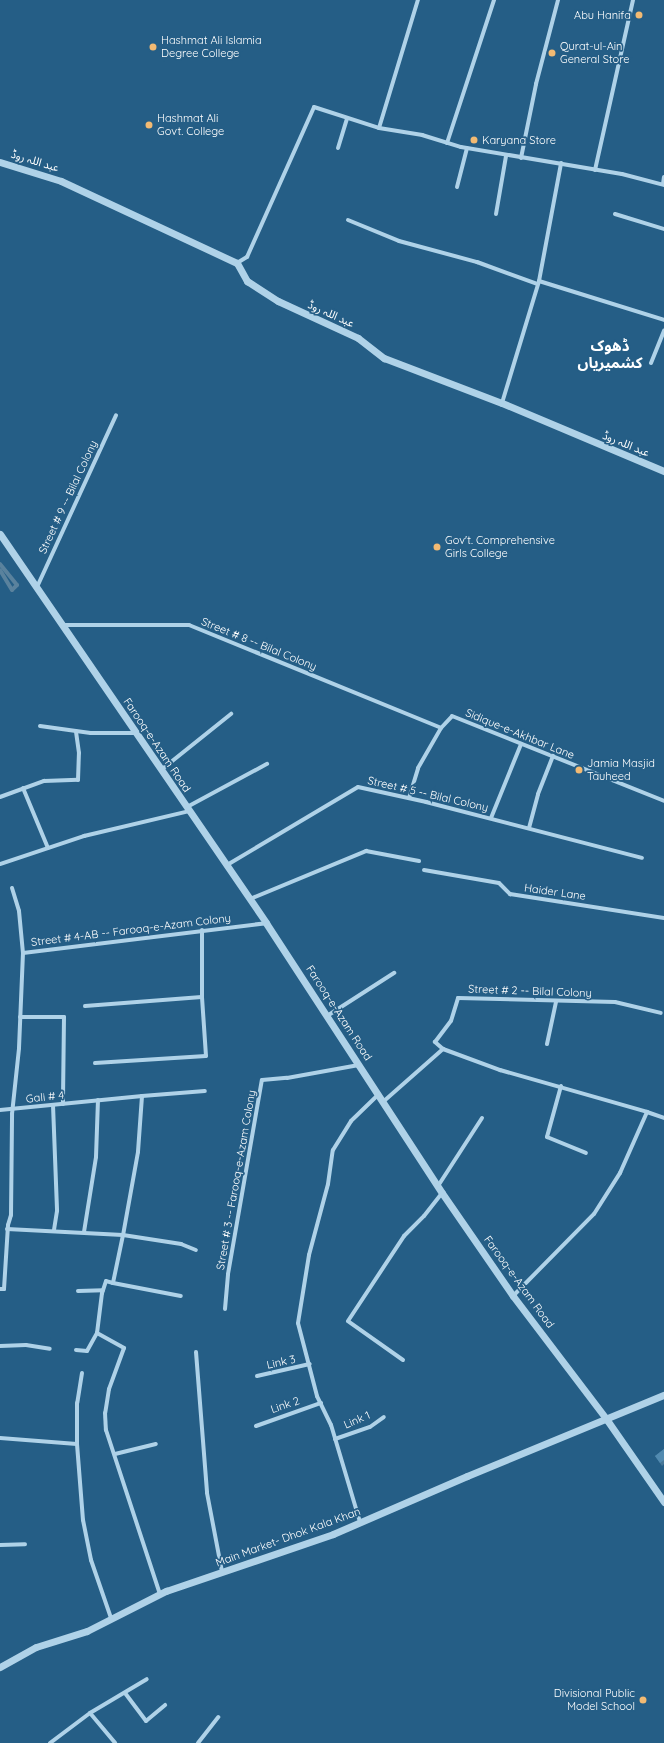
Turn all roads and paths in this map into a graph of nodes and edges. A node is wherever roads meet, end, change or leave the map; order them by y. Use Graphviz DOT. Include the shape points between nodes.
graph roads {
  1 [pos="418,0"];
  2 [pos="494,0"];
  3 [pos="558,0"];
  4 [pos="633,0"];
  5 [pos="347,118"];
  6 [pos="379,128"];
  7 [pos="447,143"];
  8 [pos="338,148"];
  9 [pos="466,148"];
  10 [pos="506,156"];
  11 [pos="521,158"];
  12 [pos="0,162"];
  13 [pos="561,163"];
  14 [pos="595,170"];
  15 [pos="664,177"];
  16 [pos="663,184"];
  17 [pos="457,187"];
  18 [pos="496,214"];
  19 [pos="615,214"];
  20 [pos="348,220"];
  21 [pos="664,229"];
  22 [pos="237,263"];
  23 [pos="538,282"];
  24 [pos="664,320"];
  25 [pos="664,331"];
  26 [pos="651,363"];
  27 [pos="502,403"];
  28 [pos="116,415"];
  29 [pos="664,471"];
  30 [pos="0,534"];
  31 [pos="36,588"];
  32 [pos="62,625"];
  33 [pos="232,714"];
  34 [pos="40,726"];
  35 [pos="441,728"];
  36 [pos="76,731"];
  37 [pos="136,733"];
  38 [pos="521,744"];
  39 [pos="553,756"];
  40 [pos="268,764"];
  41 [pos="161,770"];
  42 [pos="22,788"];
  43 [pos="0,797"];
  44 [pos="409,798"];
  45 [pos="664,801"];
  46 [pos="188,809"];
  47 [pos="490,818"];
  48 [pos="529,828"];
  49 [pos="48,848"];
  50 [pos="642,858"];
  51 [pos="419,861"];
  52 [pos="0,864"];
  53 [pos="226,865"];
  54 [pos="424,870"];
  55 [pos="12,888"];
  56 [pos="250,900"];
  57 [pos="664,918"];
  58 [pos="266,923"];
  59 [pos="202,930"];
  60 [pos="22,952"];
  61 [pos="394,973"];
  62 [pos="202,997"];
  63 [pos="556,1002"];
  64 [pos="85,1006"];
  65 [pos="661,1013"];
  66 [pos="327,1016"];
  67 [pos="20,1017"];
  68 [pos="547,1044"];
  69 [pos="443,1049"];
  70 [pos="94,1063"];
  71 [pos="359,1065"];
  72 [pos="561,1086"];
  73 [pos="205,1091"];
  74 [pos="379,1094"];
  75 [pos="142,1096"];
  76 [pos="98,1100"];
  77 [pos="384,1101"];
  78 [pos="62,1104"];
  79 [pos="53,1105"];
  80 [pos="13,1109"];
  81 [pos="0,1110"];
  82 [pos="648,1112"];
  83 [pos="482,1118"];
  84 [pos="664,1118"];
  85 [pos="586,1153"];
  86 [pos="438,1186"];
  87 [pos="442,1193"];
  88 [pos="8,1229"];
  89 [pos="54,1230"];
  90 [pos="84,1232"];
  91 [pos="123,1235"];
  92 [pos="196,1250"];
  93 [pos="113,1283"];
  94 [pos="2,1289"];
  95 [pos="103,1290"];
  96 [pos="78,1291"];
  97 [pos="181,1296"];
  98 [pos="513,1296"];
  99 [pos="225,1309"];
  100 [pos="97,1333"];
  101 [pos="0,1346"];
  102 [pos="50,1349"];
  103 [pos="76,1350"];
  104 [pos="196,1352"];
  105 [pos="403,1360"];
  106 [pos="310,1364"];
  107 [pos="82,1373"];
  108 [pos="257,1376"];
  109 [pos="664,1396"];
  110 [pos="321,1403"];
  111 [pos="384,1417"];
  112 [pos="607,1420"];
  113 [pos="256,1426"];
  114 [pos="0,1438"];
  115 [pos="335,1439"];
  116 [pos="77,1444"];
  117 [pos="156,1444"];
  118 [pos="115,1454"];
  119 [pos="664,1502"];
  120 [pos="360,1522"];
  121 [pos="25,1544"];
  122 [pos="0,1545"];
  123 [pos="222,1573"];
  124 [pos="160,1594"];
  125 [pos="111,1618"];
  126 [pos="0,1667"];
  127 [pos="147,1679"];
  128 [pos="124,1692"];
  129 [pos="165,1706"];
  130 [pos="90,1713"];
  131 [pos="218,1717"];
  132 [pos="50,1743"];
  133 [pos="115,1743"];
  134 [pos="198,1743"];
  1 -- 6 [label="street"];
  2 -- 7 [label="street"];
  3 -- 11 [label="street" via="536,84"];
  4 -- 14 [label="street"];
  5 -- 6 [label="street"];
  5 -- 8 [label="street"];
  5 -- 22 [label="street" via="314,107 247,257"];
  6 -- 7 [label="street"];
  7 -- 9 [label="street"];
  9 -- 10 [label="street"];
  9 -- 17 [label="street"];
  10 -- 11 [label="street"];
  10 -- 18 [label="street"];
  11 -- 13 [label="street"];
  12 -- 22 [label="street, عبد اللہ روڈ" via="61,181"];
  13 -- 14 [label="street"];
  13 -- 23 [label="street"];
  14 -- 16 [label="street"];
  15 -- 16 [label="street"];
  19 -- 21 [label="street"];
  20 -- 23 [label="street" via="399,241"];
  22 -- 27 [label="street, عبد اللہ روڈ" via="247,281 259,289 278,301 358,338 384,358"];
  23 -- 24 [label="street"];
  23 -- 27 [label="street"];
  25 -- 26 [label="street"];
  27 -- 29 [label="street, عبد اللہ روڈ"];
  28 -- 31 [label="street, Street # 9 -- Bilal Colony"];
  30 -- 31 [label="street, Farooq-e-Azam Road"];
  31 -- 32 [label="street, Farooq-e-Azam Road"];
  32 -- 35 [label="street, Street # 8 -- Bilal Colony" via="189,625"];
  32 -- 37 [label="street, Farooq-e-Azam Road"];
  33 -- 41 [label="street"];
  34 -- 36 [label="street"];
  35 -- 38 [label="street, Sidique-e-Akhbar Lane" via="452,716"];
  35 -- 44 [label="street" via="418,768"];
  36 -- 37 [label="street"];
  36 -- 42 [label="street" via="79,753 78,780 44,781"];
  37 -- 41 [label="street, Farooq-e-Azam Road"];
  38 -- 39 [label="street, Sidique-e-Akhbar Lane"];
  38 -- 47 [label="street"];
  39 -- 45 [label="street, Sidique-e-Akhbar Lane"];
  39 -- 48 [label="street" via="538,794"];
  40 -- 46 [label="street"];
  41 -- 46 [label="street, Farooq-e-Azam Road"];
  42 -- 43 [label="street"];
  42 -- 49 [label="street"];
  44 -- 47 [label="street, Street # 5 -- Bilal Colony"];
  44 -- 53 [label="street, Street # 5 -- Bilal Colony" via="358,787"];
  46 -- 49 [label="street"];
  46 -- 53 [label="street, Farooq-e-Azam Road"];
  47 -- 48 [label="street, Street # 5 -- Bilal Colony"];
  48 -- 50 [label="street, Street # 5 -- Bilal Colony"];
  49 -- 52 [label="street"];
  51 -- 56 [label="street" via="366,851"];
  53 -- 56 [label="street, Farooq-e-Azam Road"];
  54 -- 57 [label="street, Haider Lane" via="499,883 510,894"];
  55 -- 60 [label="street" via="19,911"];
  56 -- 58 [label="street, Farooq-e-Azam Road"];
  58 -- 59 [label="street, Street # 4-AB -- Farooq-e-Azam Colony"];
  58 -- 66 [label="street, Farooq-e-Azam Road"];
  59 -- 60 [label="street, Street # 4-AB -- Farooq-e-Azam Colony"];
  59 -- 62 [label="street"];
  60 -- 67 [label="street, Street # 4-AB -- Farooq-e-Azam Colony"];
  61 -- 66 [label="street"];
  62 -- 64 [label="street"];
  62 -- 70 [label="street" via="206,1056"];
  63 -- 65 [label="street, Street # 2 -- Bilal Colony" via="615,1002"];
  63 -- 68 [label="street"];
  63 -- 69 [label="street, Street # 2 -- Bilal Colony" via="458,998 451,1021 435,1042"];
  66 -- 71 [label="street, Farooq-e-Azam Road"];
  67 -- 78 [label="street" via="64,1017"];
  67 -- 80 [label="street, Street # 4-AB -- Farooq-e-Azam Colony"];
  69 -- 72 [label="street" via="500,1070"];
  69 -- 77 [label="street"];
  71 -- 74 [label="street, Farooq-e-Azam Road"];
  71 -- 99 [label="street, Street # 3 -- Farooq-e-Azam Colony" via="262,1080 231,1259"];
  72 -- 82 [label="street"];
  72 -- 85 [label="street" via="547,1137"];
  73 -- 75 [label="street, Gali # 4"];
  74 -- 77 [label="street, Farooq-e-Azam Road"];
  74 -- 106 [label="street" via="351,1121 333,1150 328,1184 309,1255 298,1323"];
  75 -- 76 [label="street, Gali # 4"];
  75 -- 91 [label="street" via="138,1152"];
  76 -- 78 [label="street, Gali # 4"];
  76 -- 90 [label="street" via="96,1157 86,1203"];
  77 -- 86 [label="street, Farooq-e-Azam Road"];
  78 -- 79 [label="street, Gali # 4"];
  79 -- 80 [label="street, Gali # 4"];
  79 -- 89 [label="street" via="57,1211"];
  80 -- 81 [label="street, Gali # 4"];
  80 -- 88 [label="street, Street # 4-AB -- Farooq-e-Azam Colony" via="11,1215"];
  82 -- 84 [label="street"];
  82 -- 98 [label="street" via="620,1172 594,1214"];
  83 -- 86 [label="street"];
  86 -- 87 [label="street, Farooq-e-Azam Road"];
  87 -- 98 [label="street, Farooq-e-Azam Road"];
  87 -- 105 [label="street" via="404,1236 348,1321"];
  88 -- 89 [label="street"];
  88 -- 94 [label="street, Street # 4-AB -- Farooq-e-Azam Colony"];
  89 -- 90 [label="street"];
  90 -- 91 [label="street"];
  91 -- 92 [label="street" via="181,1244"];
  91 -- 93 [label="street"];
  93 -- 95 [label="street" via="106,1282"];
  93 -- 97 [label="street"];
  95 -- 96 [label="street"];
  95 -- 100 [label="street"];
  98 -- 112 [label="street, Farooq-e-Azam Road"];
  100 -- 103 [label="street" via="87,1351"];
  100 -- 118 [label="street" via="124,1348 109,1389 105,1413 106,1430"];
  101 -- 102 [label="street" via="26,1345"];
  104 -- 123 [label="street" via="208,1493"];
  106 -- 108 [label="street, Link 3"];
  106 -- 110 [label="street"];
  107 -- 116 [label="street" via="77,1403"];
  109 -- 112 [label="street, Main Market- Dhok Kala Khan"];
  110 -- 113 [label="street, Link 2"];
  110 -- 115 [label="street"];
  111 -- 115 [label="street, Link 1" via="370,1426"];
  112 -- 119 [label="street, Farooq-e-Azam Road"];
  112 -- 120 [label="street, Main Market- Dhok Kala Khan"];
  114 -- 116 [label="street"];
  115 -- 120 [label="street"];
  116 -- 125 [label="street" via="83,1520 88,1547"];
  117 -- 118 [label="street"];
  118 -- 124 [label="street"];
  120 -- 123 [label="street, Main Market- Dhok Kala Khan"];
  121 -- 122 [label="street"];
  123 -- 124 [label="street, Main Market- Dhok Kala Khan"];
  124 -- 125 [label="street, Main Market- Dhok Kala Khan"];
  125 -- 126 [label="street, Main Market- Dhok Kala Khan" via="86,1631 36,1647"];
  127 -- 128 [label="street"];
  128 -- 129 [label="street" via="146,1721"];
  128 -- 130 [label="street"];
  130 -- 132 [label="street"];
  130 -- 133 [label="street"];
  131 -- 134 [label="street"];
}
